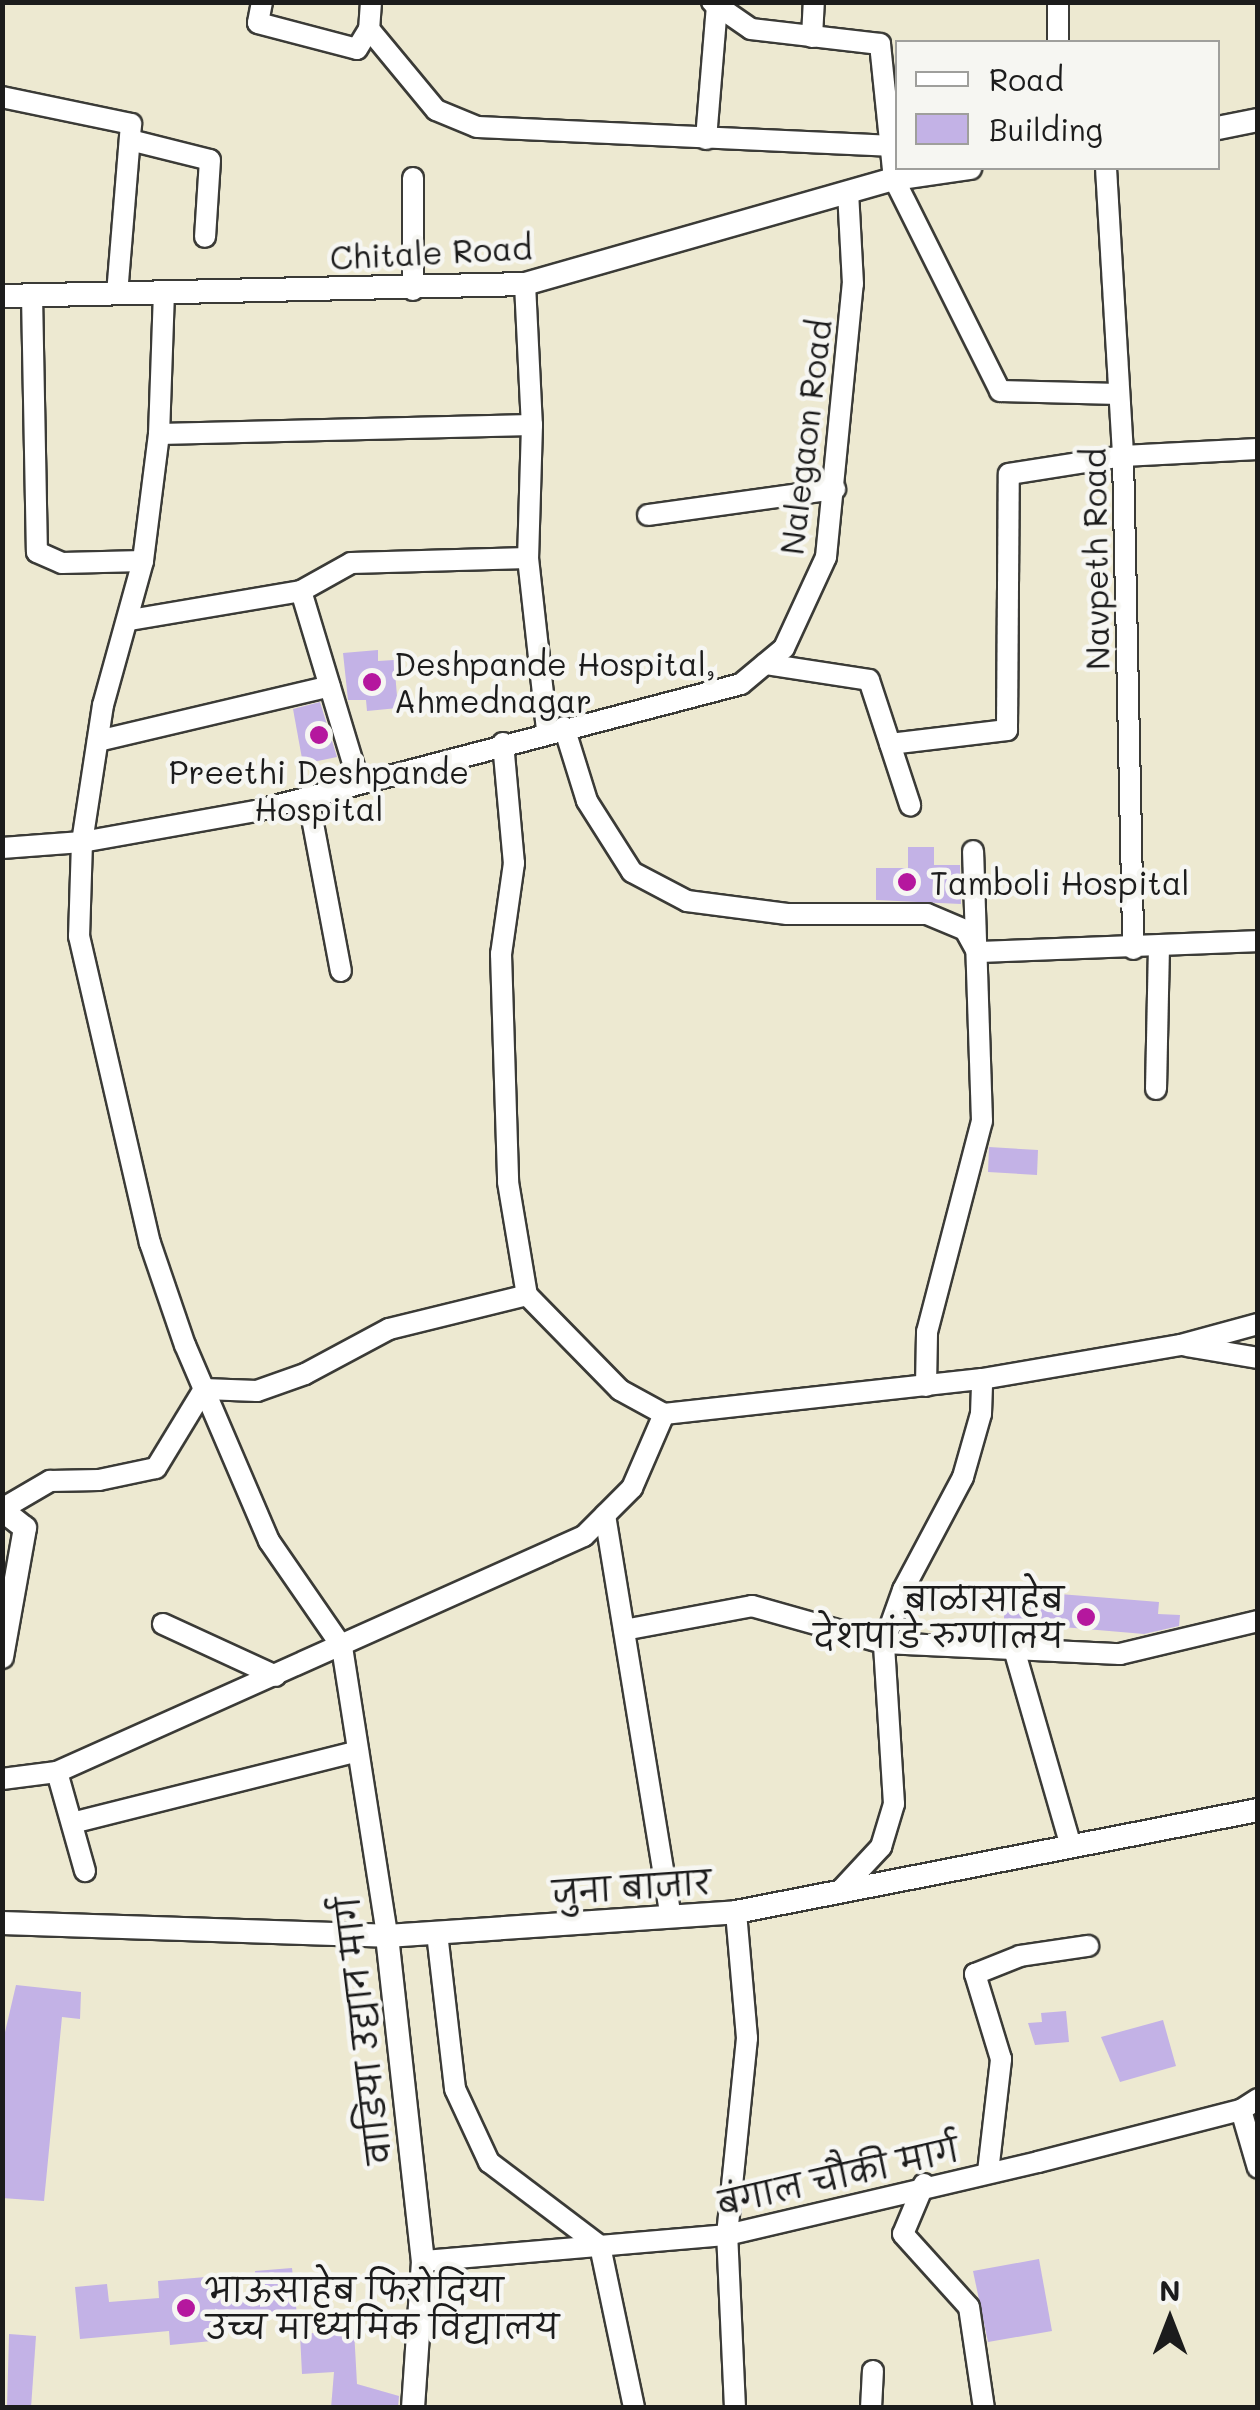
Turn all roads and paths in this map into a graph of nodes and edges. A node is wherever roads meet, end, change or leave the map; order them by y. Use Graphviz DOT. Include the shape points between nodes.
graph roads {
  1 [pos="262,2"];
  2 [pos="371,2"];
  3 [pos="814,2"];
  4 [pos="1058,2"];
  5 [pos="715,4"];
  6 [pos="369,28"];
  7 [pos="812,37"];
  8 [pos="1058,40"];
  9 [pos="2,97"];
  10 [pos="1258,120"];
  11 [pos="1220,128"];
  12 [pos="706,139"];
  13 [pos="130,140"];
  14 [pos="890,146"];
  15 [pos="957,170"];
  16 [pos="1106,170"];
  17 [pos="413,178"];
  18 [pos="894,180"];
  19 [pos="848,192"];
  20 [pos="205,237"];
  21 [pos="524,284"];
  22 [pos="414,290"];
  23 [pos="164,292"];
  24 [pos="116,293"];
  25 [pos="2,296"];
  26 [pos="32,296"];
  27 [pos="1119,394"];
  28 [pos="532,425"];
  29 [pos="159,434"];
  30 [pos="1258,449"];
  31 [pos="1123,456"];
  32 [pos="835,489"];
  33 [pos="648,515"];
  34 [pos="528,558"];
  35 [pos="142,560"];
  36 [pos="300,591"];
  37 [pos="130,620"];
  38 [pos="765,664"];
  39 [pos="330,686"];
  40 [pos="556,729"];
  41 [pos="98,741"];
  42 [pos="503,743"];
  43 [pos="890,744"];
  44 [pos="359,783"];
  45 [pos="308,796"];
  46 [pos="910,805"];
  47 [pos="82,842"];
  48 [pos="2,848"];
  49 [pos="974,852"];
  50 [pos="1258,941"];
  51 [pos="1159,948"];
  52 [pos="1134,949"];
  53 [pos="977,952"];
  54 [pos="341,971"];
  55 [pos="1156,1089"];
  56 [pos="528,1295"];
  57 [pos="1258,1324"];
  58 [pos="1180,1344"];
  59 [pos="1258,1358"];
  60 [pos="982,1379"];
  61 [pos="926,1386"];
  62 [pos="204,1389"];
  63 [pos="664,1414"];
  64 [pos="2,1510"];
  65 [pos="605,1515"];
  66 [pos="1258,1622"];
  67 [pos="164,1624"];
  68 [pos="624,1630"];
  69 [pos="884,1643"];
  70 [pos="342,1646"];
  71 [pos="1014,1649"];
  72 [pos="2,1657"];
  73 [pos="276,1676"];
  74 [pos="358,1751"];
  75 [pos="57,1772"];
  76 [pos="2,1779"];
  77 [pos="1258,1810"];
  78 [pos="72,1823"];
  79 [pos="1071,1846"];
  80 [pos="85,1871"];
  81 [pos="840,1892"];
  82 [pos="736,1912"];
  83 [pos="671,1917"];
  84 [pos="2,1923"];
  85 [pos="437,1933"];
  86 [pos="387,1936"];
  87 [pos="1088,1946"];
  88 [pos="1249,2104"];
  89 [pos="1258,2168"];
  90 [pos="988,2172"];
  91 [pos="924,2184"];
  92 [pos="727,2235"];
  93 [pos="600,2246"];
  94 [pos="423,2261"];
  95 [pos="873,2371"];
  96 [pos="412,2408"];
  97 [pos="634,2408"];
  98 [pos="735,2408"];
  99 [pos="871,2408"];
  100 [pos="984,2408"];
  1 -- 6 [label="street" via="258,23 358,49"];
  2 -- 6 [label="street"];
  3 -- 7 [label="street"];
  4 -- 8 [label="street"];
  5 -- 7 [label="street" via="752,28"];
  5 -- 12 [label="street"];
  6 -- 12 [label="street" via="436,110 477,127"];
  7 -- 14 [label="street" via="880,44"];
  9 -- 13 [label="street" via="131,124"];
  10 -- 11 [label="street"];
  12 -- 14 [label="street"];
  13 -- 20 [label="street" via="210,160"];
  13 -- 24 [label="street"];
  14 -- 18 [label="street"];
  15 -- 18 [label="street, Chitale Road"];
  16 -- 27 [label="street, Navpeth Road"];
  17 -- 22 [label="street"];
  18 -- 19 [label="street, Chitale Road"];
  18 -- 27 [label="street" via="1000,391"];
  19 -- 21 [label="street, Chitale Road"];
  19 -- 32 [label="street, Nalegaon Road" via="852,284"];
  21 -- 22 [label="street, Chitale Road"];
  21 -- 28 [label="street"];
  22 -- 23 [label="street, Chitale Road"];
  23 -- 24 [label="street, Chitale Road"];
  23 -- 29 [label="street"];
  24 -- 26 [label="street, Chitale Road"];
  25 -- 26 [label="street, Chitale Road"];
  26 -- 35 [label="street" via="37,552 62,563"];
  27 -- 31 [label="street, Navpeth Road"];
  28 -- 29 [label="street"];
  28 -- 34 [label="street"];
  29 -- 35 [label="street"];
  30 -- 31 [label="street"];
  31 -- 43 [label="street" via="1010,474 1007,730"];
  31 -- 52 [label="street, Navpeth Road"];
  32 -- 33 [label="street"];
  32 -- 38 [label="street, Nalegaon Road" via="826,557 784,648"];
  34 -- 36 [label="street" via="351,563"];
  34 -- 40 [label="street"];
  35 -- 37 [label="street"];
  36 -- 37 [label="street"];
  36 -- 39 [label="street"];
  37 -- 41 [label="street"];
  38 -- 40 [label="street, Nalegaon Road" via="741,684"];
  38 -- 43 [label="street" via="870,680"];
  39 -- 41 [label="street"];
  39 -- 44 [label="street"];
  40 -- 42 [label="street, Nalegaon Road"];
  40 -- 53 [label="street" via="588,802 632,872 687,901 787,914 927,914 965,930"];
  41 -- 47 [label="street"];
  42 -- 44 [label="street, Nalegaon Road"];
  42 -- 56 [label="street" via="514,863 501,954 508,1182"];
  43 -- 46 [label="street"];
  44 -- 45 [label="street, Nalegaon Road"];
  45 -- 47 [label="street, Nalegaon Road"];
  45 -- 54 [label="street"];
  47 -- 48 [label="street, Nalegaon Road"];
  47 -- 62 [label="street" via="78,936 150,1244"];
  49 -- 53 [label="street"];
  50 -- 51 [label="street"];
  51 -- 52 [label="street"];
  51 -- 55 [label="street"];
  52 -- 53 [label="street"];
  53 -- 61 [label="street" via="982,1122 927,1332"];
  56 -- 62 [label="street" via="389,1329 305,1374 257,1391"];
  56 -- 63 [label="street" via="620,1390"];
  57 -- 58 [label="street"];
  58 -- 59 [label="street"];
  58 -- 60 [label="street"];
  60 -- 61 [label="street"];
  60 -- 69 [label="street" via="981,1414 964,1477 903,1590"];
  61 -- 63 [label="street"];
  62 -- 64 [label="street" via="156,1468 50,1481"];
  62 -- 70 [label="street" via="269,1541"];
  63 -- 65 [label="street" via="632,1488"];
  64 -- 72 [label="street" via="26,1528"];
  65 -- 68 [label="street"];
  65 -- 70 [label="street" via="584,1536"];
  66 -- 71 [label="street" via="1120,1654"];
  67 -- 73 [label="street"];
  68 -- 69 [label="street" via="752,1606"];
  68 -- 83 [label="street"];
  69 -- 71 [label="street"];
  69 -- 81 [label="street" via="894,1804 881,1847"];
  70 -- 73 [label="street"];
  70 -- 74 [label="street, वाडिया उद्यान मार्ग"];
  71 -- 79 [label="street"];
  73 -- 75 [label="street"];
  74 -- 78 [label="street"];
  74 -- 86 [label="street, वाडिया उद्यान मार्ग"];
  75 -- 76 [label="street"];
  75 -- 78 [label="street"];
  77 -- 79 [label="street, जुना बाजार"];
  78 -- 80 [label="street"];
  79 -- 81 [label="street, जुना बाजार"];
  81 -- 82 [label="street, जुना बाजार"];
  82 -- 83 [label="street, जुना बाजार"];
  82 -- 92 [label="street" via="747,2038"];
  83 -- 85 [label="street, जुना बाजार"];
  84 -- 86 [label="street, जुना बाजार"];
  85 -- 86 [label="street, जुना बाजार"];
  85 -- 93 [label="street" via="455,2089 489,2162"];
  86 -- 94 [label="street, वाडिया उद्यान मार्ग"];
  87 -- 90 [label="street" via="1020,1956 975,1974 1001,2059"];
  88 -- 89 [label="street"];
  88 -- 90 [label="street, बंगाल चौकी मार्ग"];
  90 -- 91 [label="street, बंगाल चौकी मार्ग"];
  91 -- 92 [label="street, बंगाल चौकी मार्ग"];
  91 -- 100 [label="street" via="902,2234 970,2307"];
  92 -- 93 [label="street, बंगाल चौकी मार्ग"];
  92 -- 98 [label="street"];
  93 -- 94 [label="street, बंगाल चौकी मार्ग"];
  93 -- 97 [label="street"];
  94 -- 96 [label="street, वाडिया उद्यान मार्ग"];
  95 -- 99 [label="street"];
}
